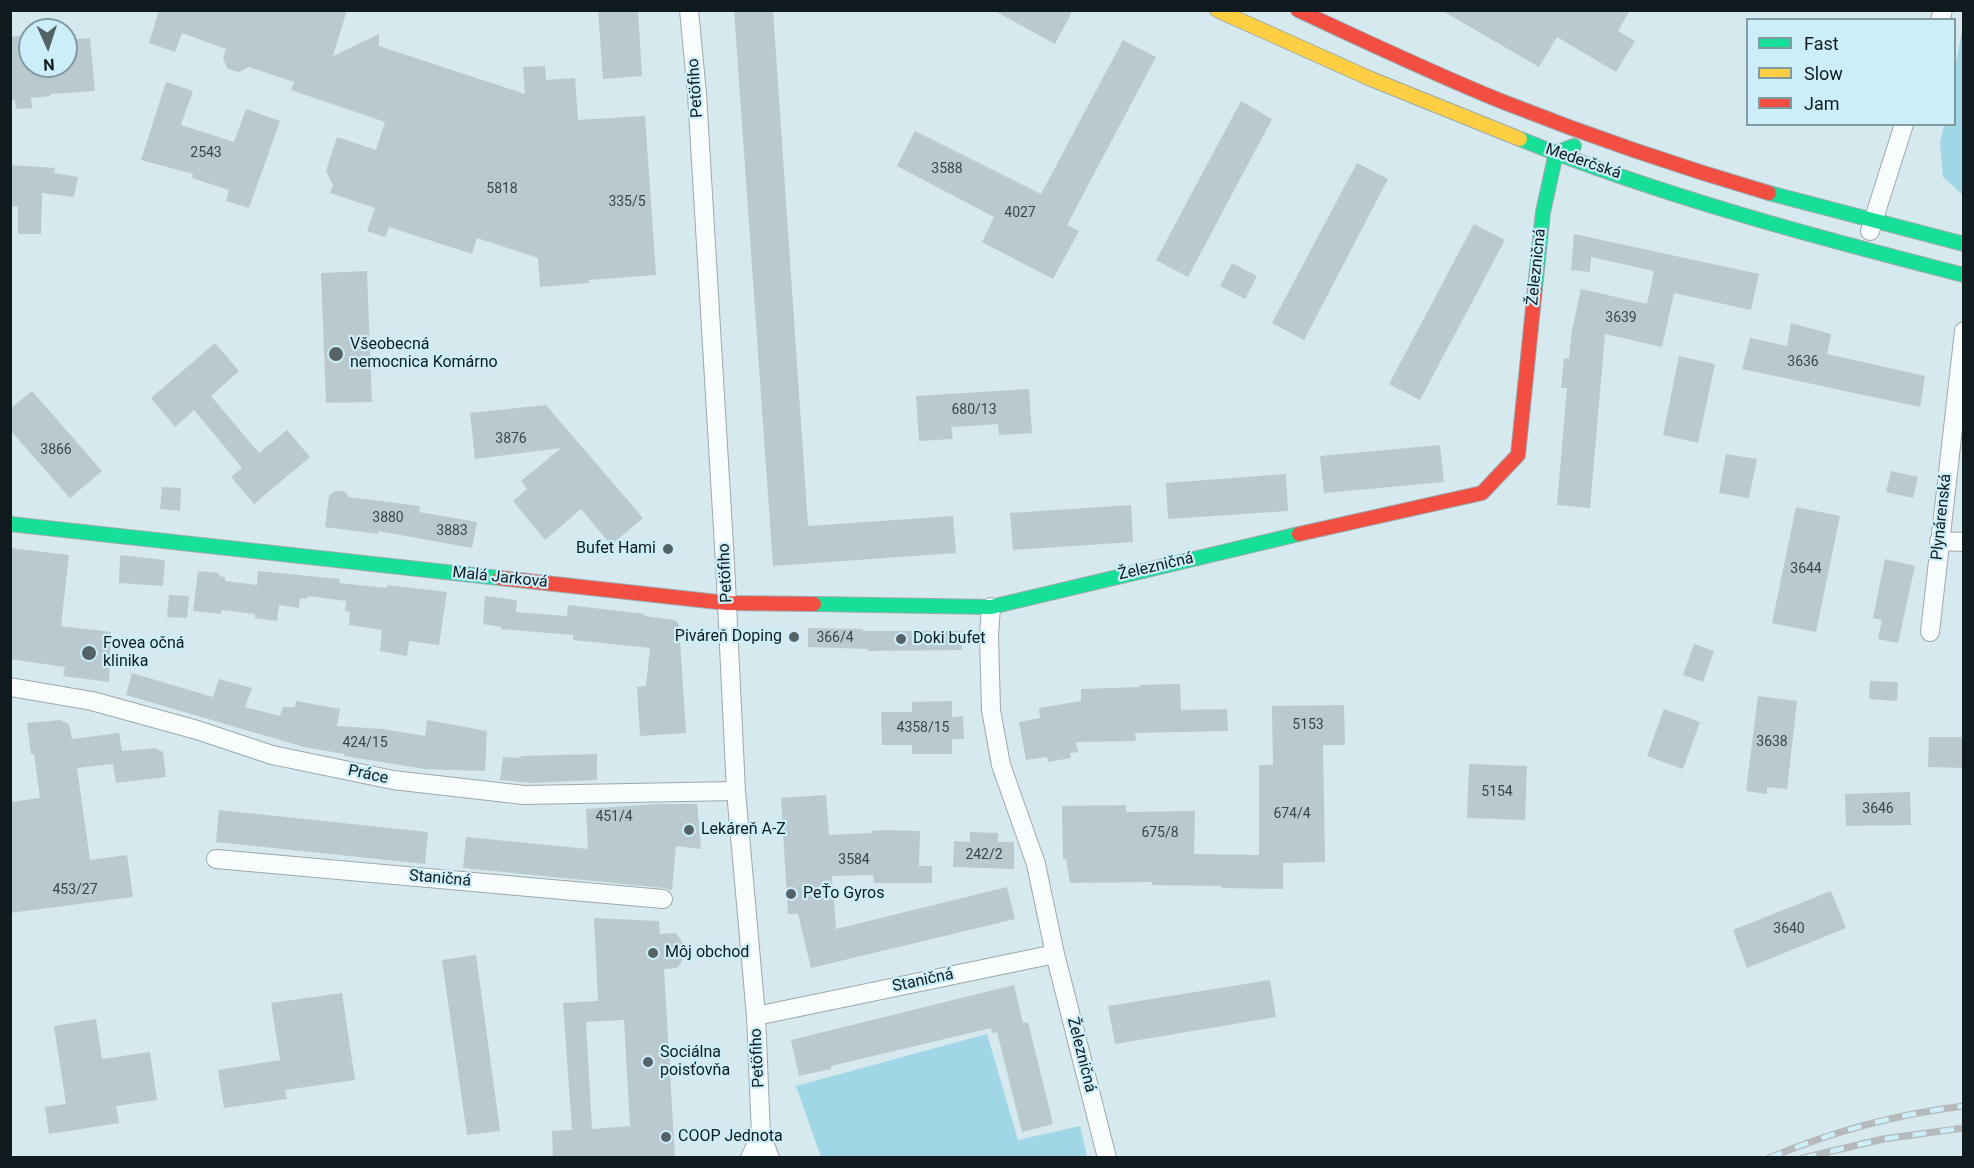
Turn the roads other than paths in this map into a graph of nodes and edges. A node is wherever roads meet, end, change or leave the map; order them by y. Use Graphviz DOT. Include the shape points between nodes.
graph roads {
  1 [pos="689,10"];
  2 [pos="1217,10"];
  3 [pos="1298,10"];
  4 [pos="1903,126"];
  5 [pos="1597,137"];
  6 [pos="1556,153"];
  7 [pos="1872,222"];
  8 [pos="1964,244"];
  9 [pos="1866,250"];
  10 [pos="1964,275"];
  11 [pos="1964,331"];
  12 [pos="10,524"];
  13 [pos="1939,541"];
  14 [pos="1964,542"];
  15 [pos="727,603"];
  16 [pos="991,607"];
  17 [pos="1930,632"];
  18 [pos="10,687"];
  19 [pos="736,790"];
  20 [pos="216,859"];
  21 [pos="663,899"];
  22 [pos="1055,954"];
  23 [pos="756,1016"];
  24 [pos="761,1135"];
  25 [pos="750,1158"];
  26 [pos="770,1158"];
  27 [pos="1107,1158"];
  1 -- 15 [label="street, Petöfiho"];
  2 -- 6 [label="street, Mederčská" via="1371,79"];
  3 -- 5 [label="street, Mederčská" via="1532,113"];
  4 -- 7 [label="street"];
  5 -- 6 [label="street"];
  5 -- 7 [label="street, Mederčská" via="1714,177"];
  6 -- 9 [label="street, Mederčská" via="1651,186"];
  6 -- 16 [label="street, Železničná" via="1543,212 1518,455 1482,493"];
  7 -- 8 [label="street, Mederčská"];
  7 -- 9 [label="street"];
  9 -- 10 [label="street, Mederčská"];
  11 -- 13 [label="street, Plynárenská"];
  12 -- 15 [label="street, Malá Jarková"];
  13 -- 14 [label="street"];
  13 -- 17 [label="street, Plynárenská"];
  15 -- 16 [label="street, Malá Jarková"];
  15 -- 19 [label="street, Petöfiho"];
  16 -- 22 [label="street, Železničná" via="991,710 1001,765 1036,864"];
  18 -- 19 [label="street, Práce" via="92,701 272,755 393,780 524,795"];
  19 -- 23 [label="street, Petöfiho"];
  20 -- 21 [label="street, Staničná"];
  22 -- 23 [label="street, Staničná"];
  22 -- 27 [label="street, Železničná"];
  23 -- 24 [label="street, Petöfiho"];
  24 -- 25 [label="street, Petöfiho"];
  24 -- 26 [label="street, Petöfiho"];
}
